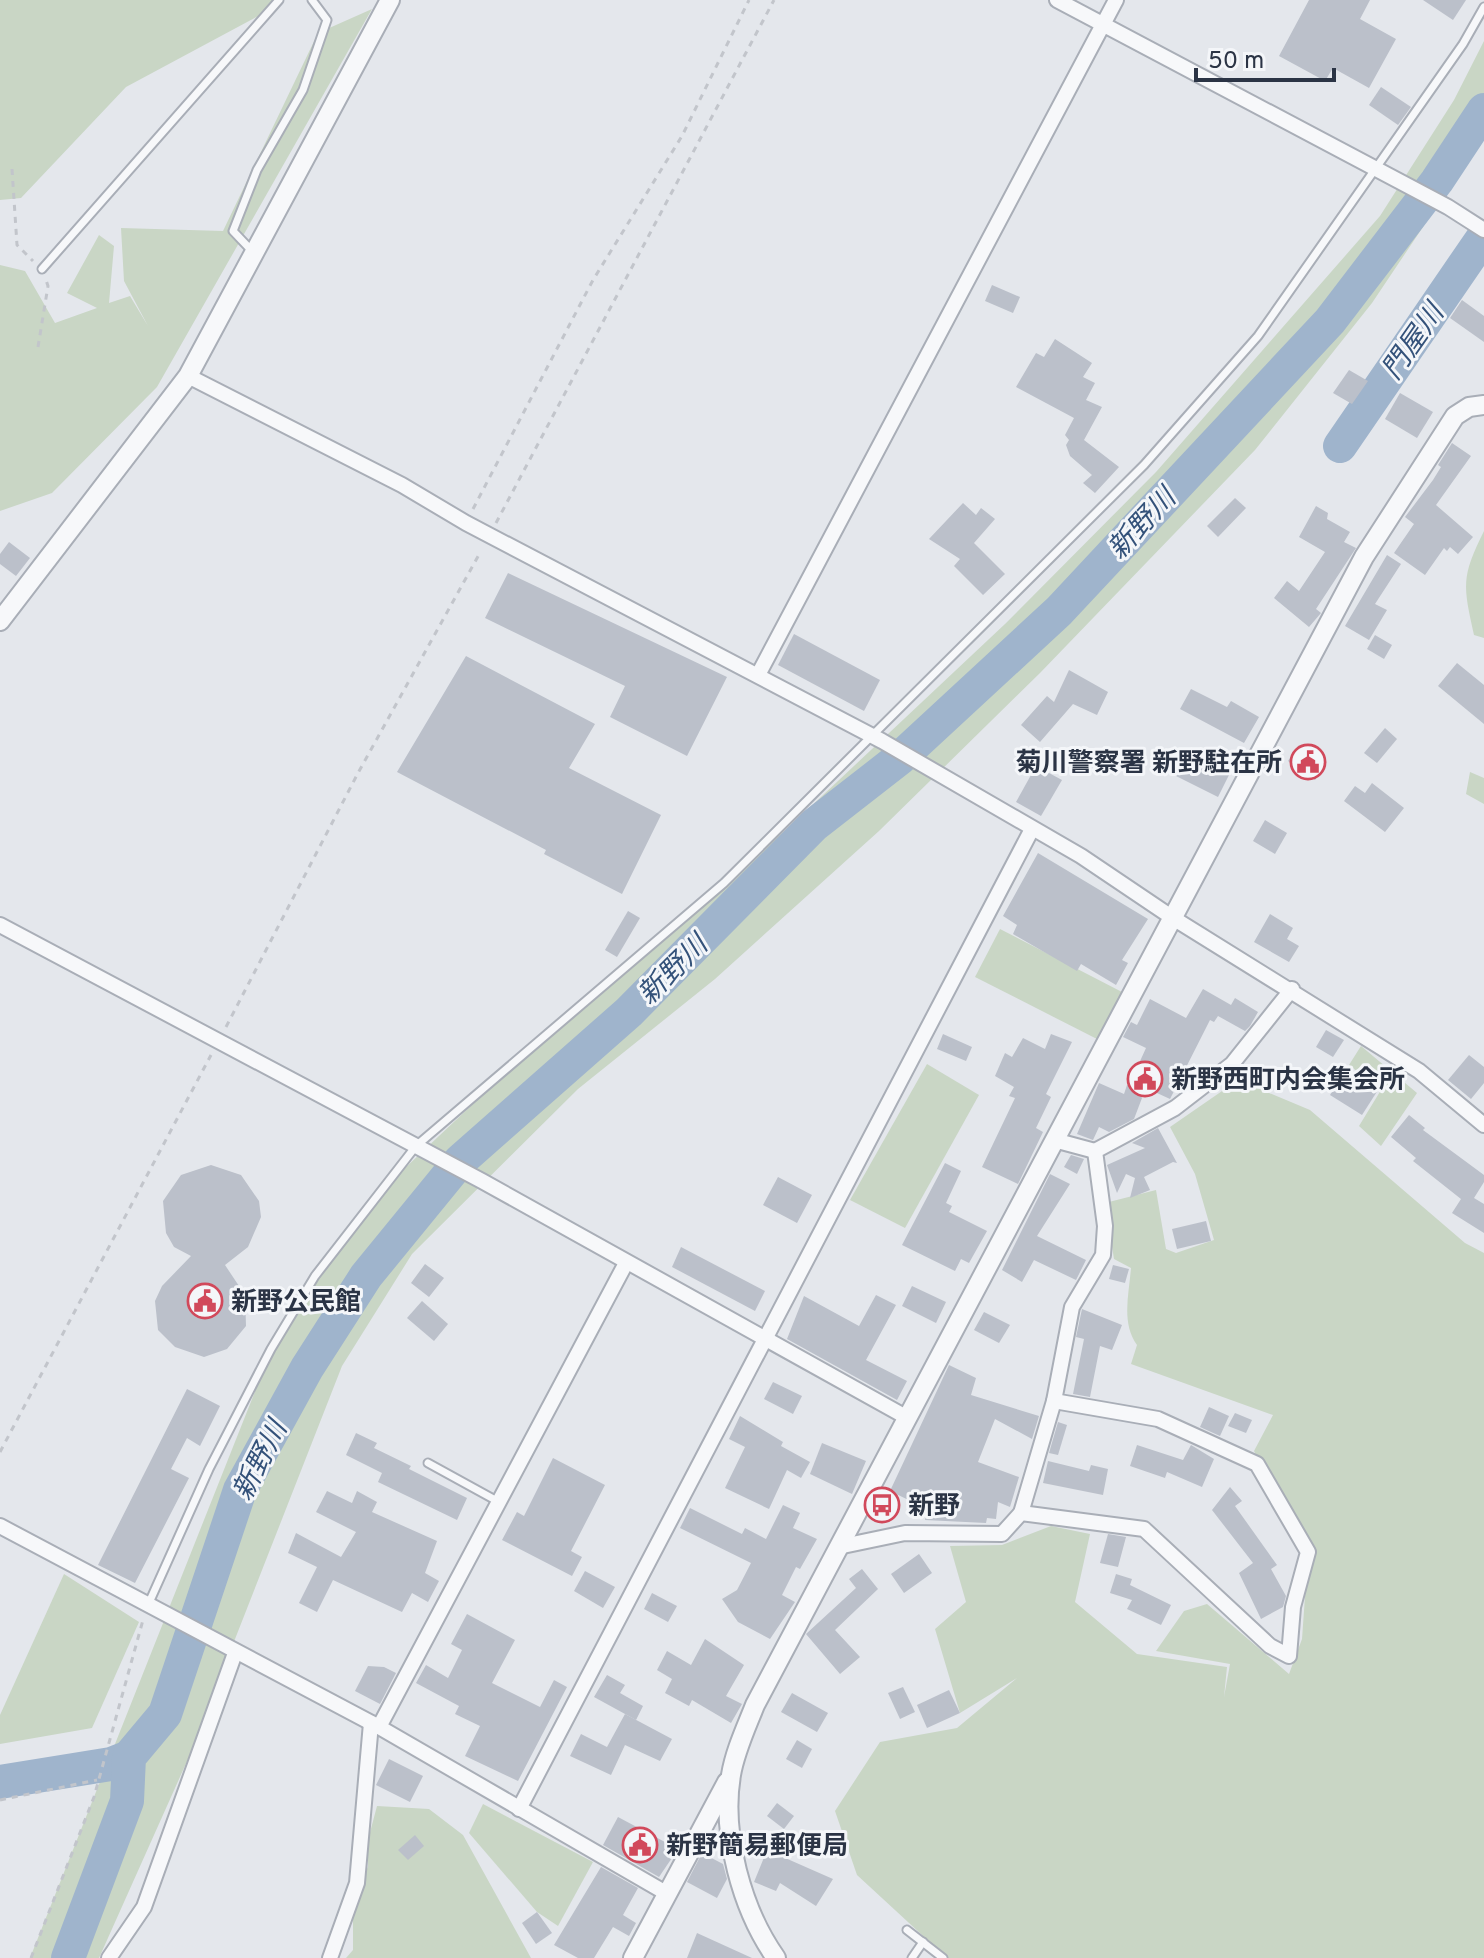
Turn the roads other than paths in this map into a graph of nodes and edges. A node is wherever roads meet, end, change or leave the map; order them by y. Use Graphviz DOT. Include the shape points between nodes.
graph roads {
  1 [pos="279,0"];
  2 [pos="312,0"];
  3 [pos="390,0"];
  4 [pos="1057,0"];
  5 [pos="1116,0"];
  6 [pos="1484,7"];
  7 [pos="1103,25"];
  8 [pos="1378,171"];
  9 [pos="1484,230"];
  10 [pos="255,253"];
  11 [pos="42,269"];
  12 [pos="188,376"];
  13 [pos="1484,405"];
  14 [pos="0,621"];
  15 [pos="758,675"];
  16 [pos="876,738"];
  17 [pos="1032,829"];
  18 [pos="1173,918"];
  19 [pos="0,925"];
  20 [pos="1292,989"];
  21 [pos="1484,1125"];
  22 [pos="1054,1140"];
  23 [pos="416,1146"];
  24 [pos="1095,1151"];
  25 [pos="626,1263"];
  26 [pos="766,1338"];
  27 [pos="1054,1401"];
  28 [pos="906,1417"];
  29 [pos="428,1463"];
  30 [pos="499,1502"];
  31 [pos="1021,1513"];
  32 [pos="0,1526"];
  33 [pos="838,1547"];
  34 [pos="148,1605"];
  35 [pos="235,1653"];
  36 [pos="375,1725"];
  37 [pos="731,1776"];
  38 [pos="519,1809"];
  39 [pos="666,1893"];
  40 [pos="907,1930"];
  41 [pos="923,1942"];
  42 [pos="109,1958"];
  43 [pos="330,1958"];
  44 [pos="633,1958"];
  45 [pos="776,1958"];
  46 [pos="912,1958"];
  47 [pos="943,1958"];
  1 -- 11 [label="lane"];
  2 -- 10 [label="lane" via="327,20 303,90 257,170 233,231"];
  3 -- 10 [label="street"];
  4 -- 7 [label="street"];
  5 -- 7 [label="street"];
  6 -- 8 [label="lane"];
  7 -- 8 [label="street"];
  7 -- 15 [label="street"];
  8 -- 9 [label="street"];
  8 -- 16 [label="lane" via="1258,336 1144,465"];
  10 -- 12 [label="street"];
  12 -- 14 [label="street"];
  12 -- 15 [label="street"];
  13 -- 18 [label="street" via="1455,416 1364,557"];
  15 -- 16 [label="street"];
  16 -- 17 [label="street"];
  16 -- 23 [label="lane" via="724,883"];
  17 -- 18 [label="street"];
  17 -- 26 [label="street"];
  18 -- 20 [label="street"];
  18 -- 22 [label="street"];
  19 -- 23 [label="street"];
  20 -- 21 [label="street" via="1419,1071"];
  20 -- 24 [label="street" via="1232,1064 1175,1108"];
  22 -- 24 [label="street"];
  22 -- 28 [label="street"];
  23 -- 25 [label="street"];
  23 -- 34 [label="lane" via="315,1276 271,1349"];
  24 -- 27 [label="street" via="1105,1226 1103,1255 1072,1307"];
  25 -- 26 [label="street"];
  25 -- 30 [label="street"];
  26 -- 28 [label="street"];
  26 -- 38 [label="street"];
  27 -- 31 [label="street"];
  27 -- 31 [label="street" via="1158,1419 1257,1464 1308,1552 1293,1607 1289,1656 1270,1646 1144,1529"];
  28 -- 33 [label="street"];
  29 -- 30 [label="lane"];
  30 -- 36 [label="street"];
  31 -- 33 [label="street" via="1002,1534 905,1533"];
  32 -- 34 [label="street"];
  33 -- 37 [label="street" via="755,1705"];
  34 -- 35 [label="street"];
  35 -- 36 [label="street"];
  35 -- 42 [label="street" via="144,1907"];
  36 -- 38 [label="street"];
  36 -- 43 [label="street" via="357,1883"];
  37 -- 39 [label="street"];
  37 -- 45 [label="street" via="729,1811 736,1860 747,1900"];
  38 -- 39 [label="street"];
  39 -- 44 [label="street"];
  40 -- 41 [label="lane"];
  41 -- 46 [label="lane"];
  41 -- 47 [label="lane"];
}
